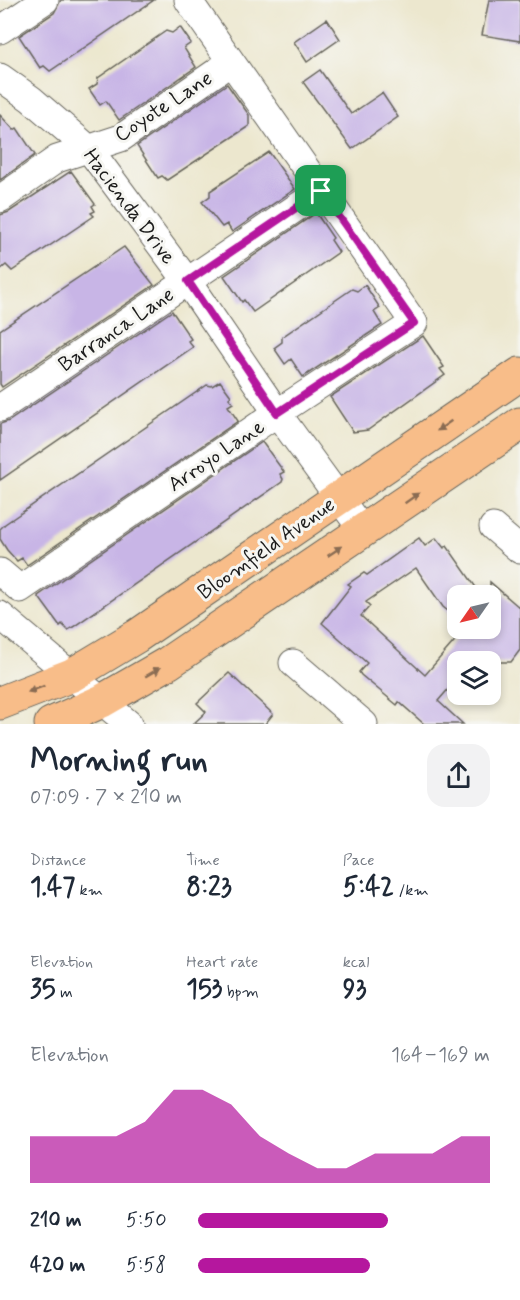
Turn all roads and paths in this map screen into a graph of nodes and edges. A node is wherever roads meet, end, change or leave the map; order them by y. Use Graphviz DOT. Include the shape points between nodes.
graph roads {
  1 [pos="45,0"];
  2 [pos="188,0"];
  3 [pos="0,30"];
  4 [pos="231,62"];
  5 [pos="0,77"];
  6 [pos="89,149"];
  7 [pos="321,191"];
  8 [pos="0,199"];
  9 [pos="188,281"];
  10 [pos="520,374"];
  11 [pos="492,392"];
  12 [pos="0,408"];
  13 [pos="277,413"];
  14 [pos="517,426"];
  15 [pos="341,497"];
  16 [pos="492,527"];
  17 [pos="363,531"];
  18 [pos="520,550"];
  19 [pos="0,572"];
  20 [pos="0,615"];
  21 [pos="293,663"];
  22 [pos="72,675"];
  23 [pos="102,701"];
  24 [pos="0,703"];
  25 [pos="51,724"];
  26 [pos="129,724"];
  27 [pos="364,724"];
  1 -- 3 [label="street"];
  2 -- 4 [label="street"];
  4 -- 6 [label="street, Coyote Lane" via="121,138"];
  4 -- 7 [label="street"];
  5 -- 6 [label="street, Hacienda Drive"];
  6 -- 8 [label="street, Coyote Lane" via="57,159"];
  6 -- 9 [label="street, Hacienda Drive"];
  7 -- 9 [label="street, Barranca Lane"];
  7 -- 13 [label="street, Arroyo Lane" via="414,323"];
  9 -- 12 [label="street, Barranca Lane"];
  9 -- 13 [label="street, Hacienda Drive"];
  10 -- 11 [label="main road, Bloomfield Avenue"];
  11 -- 14 [label="main road"];
  11 -- 15 [label="main road, Bloomfield Avenue, one-way"];
  13 -- 15 [label="street, Hacienda Drive"];
  13 -- 19 [label="street, Arroyo Lane" via="20,589"];
  17 -- 14 [label="main road, Bloomfield Avenue, one-way"];
  15 -- 17 [label="street, Hacienda Drive"];
  15 -- 22 [label="main road, Bloomfield Avenue"];
  16 -- 18 [label="street"];
  23 -- 17 [label="main road, Bloomfield Avenue, one-way" via="168,663"];
  20 -- 22 [label="street"];
  21 -- 27 [label="street"];
  22 -- 23 [label="street"];
  22 -- 24 [label="main road, Bloomfield Avenue, one-way"];
  23 -- 25 [label="main road, Bloomfield Avenue"];
  23 -- 26 [label="street"];
}
